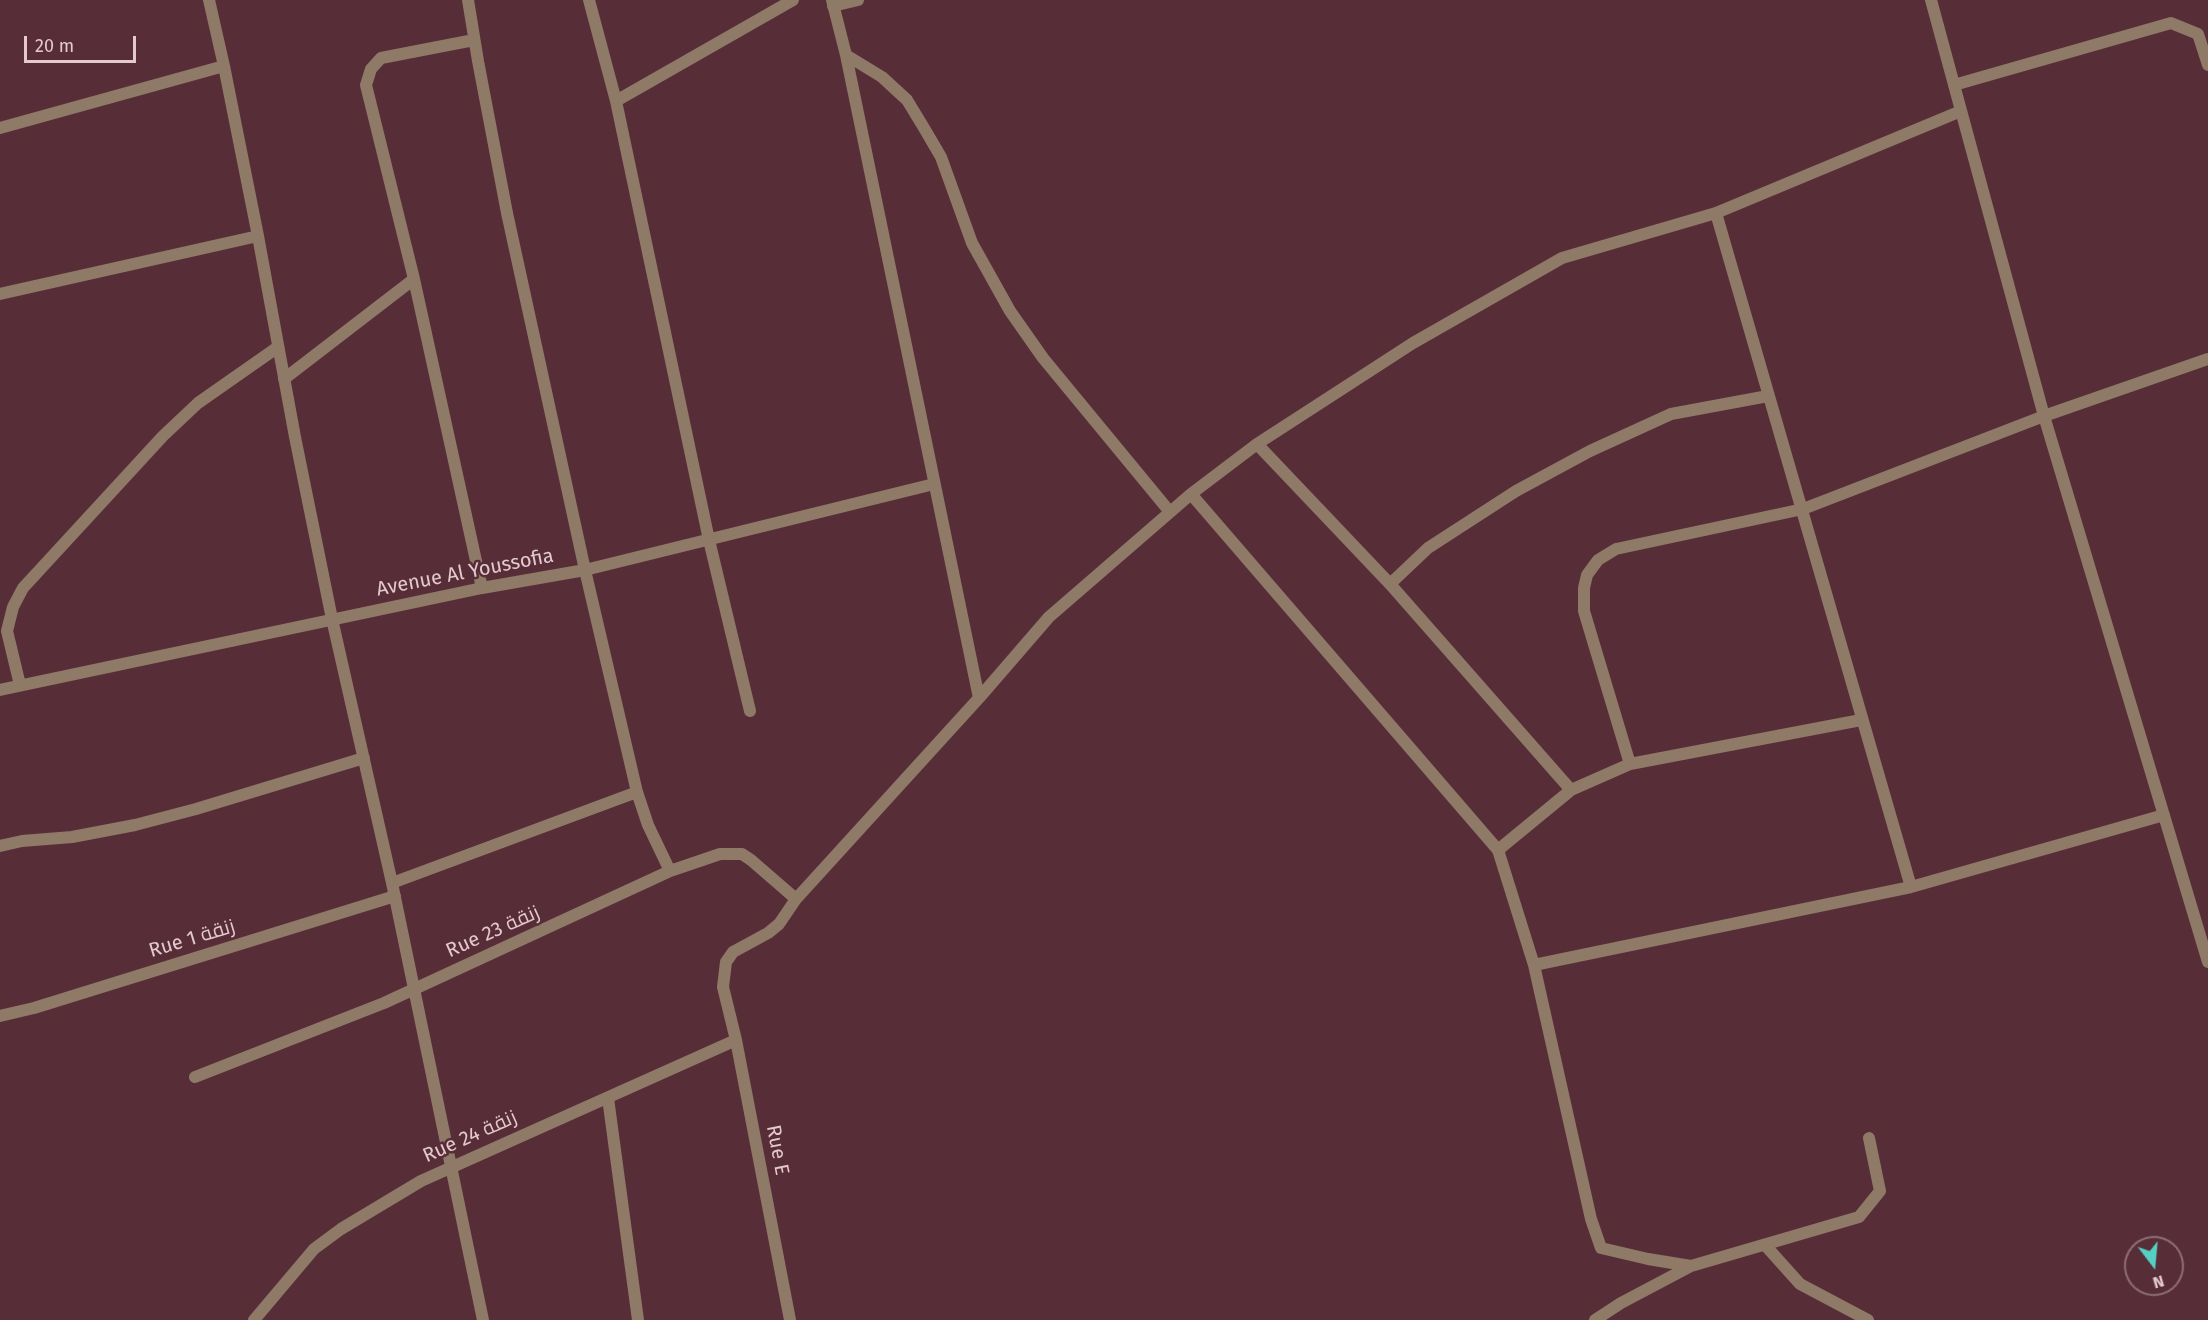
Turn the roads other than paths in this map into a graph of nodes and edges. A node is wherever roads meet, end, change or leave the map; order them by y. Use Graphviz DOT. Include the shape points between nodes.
graph roads {
  1 [pos="208,0"];
  2 [pos="468,0"];
  3 [pos="590,0"];
  4 [pos="794,0"];
  5 [pos="858,0"];
  6 [pos="1931,0"];
  7 [pos="832,3"];
  8 [pos="474,39"];
  9 [pos="846,55"];
  10 [pos="2208,65"];
  11 [pos="224,66"];
  12 [pos="1954,85"];
  13 [pos="616,101"];
  14 [pos="1961,111"];
  15 [pos="0,128"];
  16 [pos="1716,213"];
  17 [pos="258,236"];
  18 [pos="414,279"];
  19 [pos="0,294"];
  20 [pos="278,347"];
  21 [pos="2208,359"];
  22 [pos="284,379"];
  23 [pos="1768,396"];
  24 [pos="2044,416"];
  25 [pos="1257,444"];
  26 [pos="934,484"];
  27 [pos="1191,494"];
  28 [pos="1803,508"];
  29 [pos="1170,513"];
  30 [pos="709,540"];
  31 [pos="585,570"];
  32 [pos="1390,584"];
  33 [pos="482,588"];
  34 [pos="332,619"];
  35 [pos="20,686"];
  36 [pos="0,690"];
  37 [pos="979,698"];
  38 [pos="750,711"];
  39 [pos="1861,720"];
  40 [pos="364,758"];
  41 [pos="1630,764"];
  42 [pos="1571,789"];
  43 [pos="637,792"];
  44 [pos="2164,815"];
  45 [pos="0,846"];
  46 [pos="1498,850"];
  47 [pos="670,871"];
  48 [pos="392,883"];
  49 [pos="1911,887"];
  50 [pos="395,896"];
  51 [pos="796,899"];
  52 [pos="2208,962"];
  53 [pos="1534,966"];
  54 [pos="414,989"];
  55 [pos="0,1016"];
  56 [pos="736,1040"];
  57 [pos="195,1077"];
  58 [pos="608,1098"];
  59 [pos="1869,1138"];
  60 [pos="452,1167"];
  61 [pos="1765,1245"];
  62 [pos="1691,1266"];
  63 [pos="254,1320"];
  64 [pos="483,1320"];
  65 [pos="638,1320"];
  66 [pos="790,1320"];
  67 [pos="1595,1320"];
  68 [pos="1868,1320"];
  1 -- 11 [label="street"];
  2 -- 8 [label="street"];
  3 -- 13 [label="street"];
  4 -- 13 [label="street"];
  5 -- 7 [label="street"];
  6 -- 12 [label="street"];
  7 -- 9 [label="street"];
  8 -- 18 [label="street" via="381,58 371,69 366,85"];
  8 -- 31 [label="street" via="507,213"];
  9 -- 26 [label="street"];
  9 -- 29 [label="street" via="882,76 907,100 941,158 972,243 1010,310 1043,358"];
  10 -- 12 [label="street" via="2198,34 2171,23"];
  11 -- 15 [label="street"];
  11 -- 17 [label="street"];
  12 -- 14 [label="street"];
  13 -- 30 [label="street"];
  14 -- 16 [label="street"];
  14 -- 24 [label="street"];
  16 -- 23 [label="street"];
  16 -- 25 [label="street" via="1562,258 1413,342"];
  17 -- 19 [label="street"];
  17 -- 20 [label="street"];
  18 -- 22 [label="street"];
  18 -- 33 [label="street"];
  20 -- 22 [label="street"];
  20 -- 35 [label="street" via="198,403 172,427 23,588 7,631"];
  21 -- 24 [label="street"];
  22 -- 34 [label="street"];
  23 -- 28 [label="street"];
  23 -- 32 [label="street" via="1671,414 1590,451 1516,491 1428,548"];
  24 -- 28 [label="street"];
  24 -- 44 [label="street"];
  25 -- 27 [label="street"];
  25 -- 32 [label="street"];
  26 -- 30 [label="street, Avenue Al Youssofia"];
  26 -- 37 [label="street"];
  27 -- 29 [label="street"];
  27 -- 46 [label="street"];
  28 -- 39 [label="street"];
  28 -- 41 [label="street" via="1616,549 1598,560 1587,575 1584,611"];
  29 -- 37 [label="street" via="1049,617"];
  30 -- 31 [label="street, Avenue Al Youssofia"];
  30 -- 38 [label="street"];
  31 -- 33 [label="street, Avenue Al Youssofia"];
  31 -- 43 [label="street"];
  32 -- 42 [label="street"];
  33 -- 34 [label="street, Avenue Al Youssofia"];
  34 -- 35 [label="street, Avenue Al Youssofia"];
  34 -- 40 [label="street"];
  35 -- 36 [label="street, Avenue Al Youssofia"];
  37 -- 51 [label="street"];
  39 -- 41 [label="street"];
  39 -- 49 [label="street"];
  40 -- 45 [label="street" via="135,825"];
  40 -- 48 [label="street"];
  41 -- 42 [label="street"];
  42 -- 46 [label="street"];
  43 -- 47 [label="street"];
  43 -- 48 [label="street"];
  44 -- 49 [label="street"];
  44 -- 52 [label="street"];
  46 -- 53 [label="street"];
  47 -- 51 [label="street, Rue 23 زنقة" via="720,854 742,854"];
  47 -- 54 [label="street, Rue 23 زنقة"];
  48 -- 50 [label="street"];
  49 -- 53 [label="street"];
  50 -- 54 [label="street"];
  50 -- 55 [label="street, Rue 1 زنقة"];
  51 -- 56 [label="street, Rue E" via="779,924 733,952 726,962 723,987"];
  53 -- 62 [label="street" via="1591,1219 1601,1248"];
  54 -- 57 [label="street, Rue 23 زنقة"];
  54 -- 60 [label="street"];
  56 -- 58 [label="street, Rue 24 زنقة"];
  56 -- 66 [label="street, Rue E"];
  58 -- 60 [label="street, Rue 24 زنقة"];
  58 -- 65 [label="street"];
  59 -- 61 [label="street" via="1880,1191 1860,1218"];
  60 -- 63 [label="street, Rue 24 زنقة" via="341,1229 314,1250"];
  60 -- 64 [label="street"];
  61 -- 62 [label="street"];
  61 -- 68 [label="street" via="1800,1284"];
  62 -- 67 [label="street"];
}
